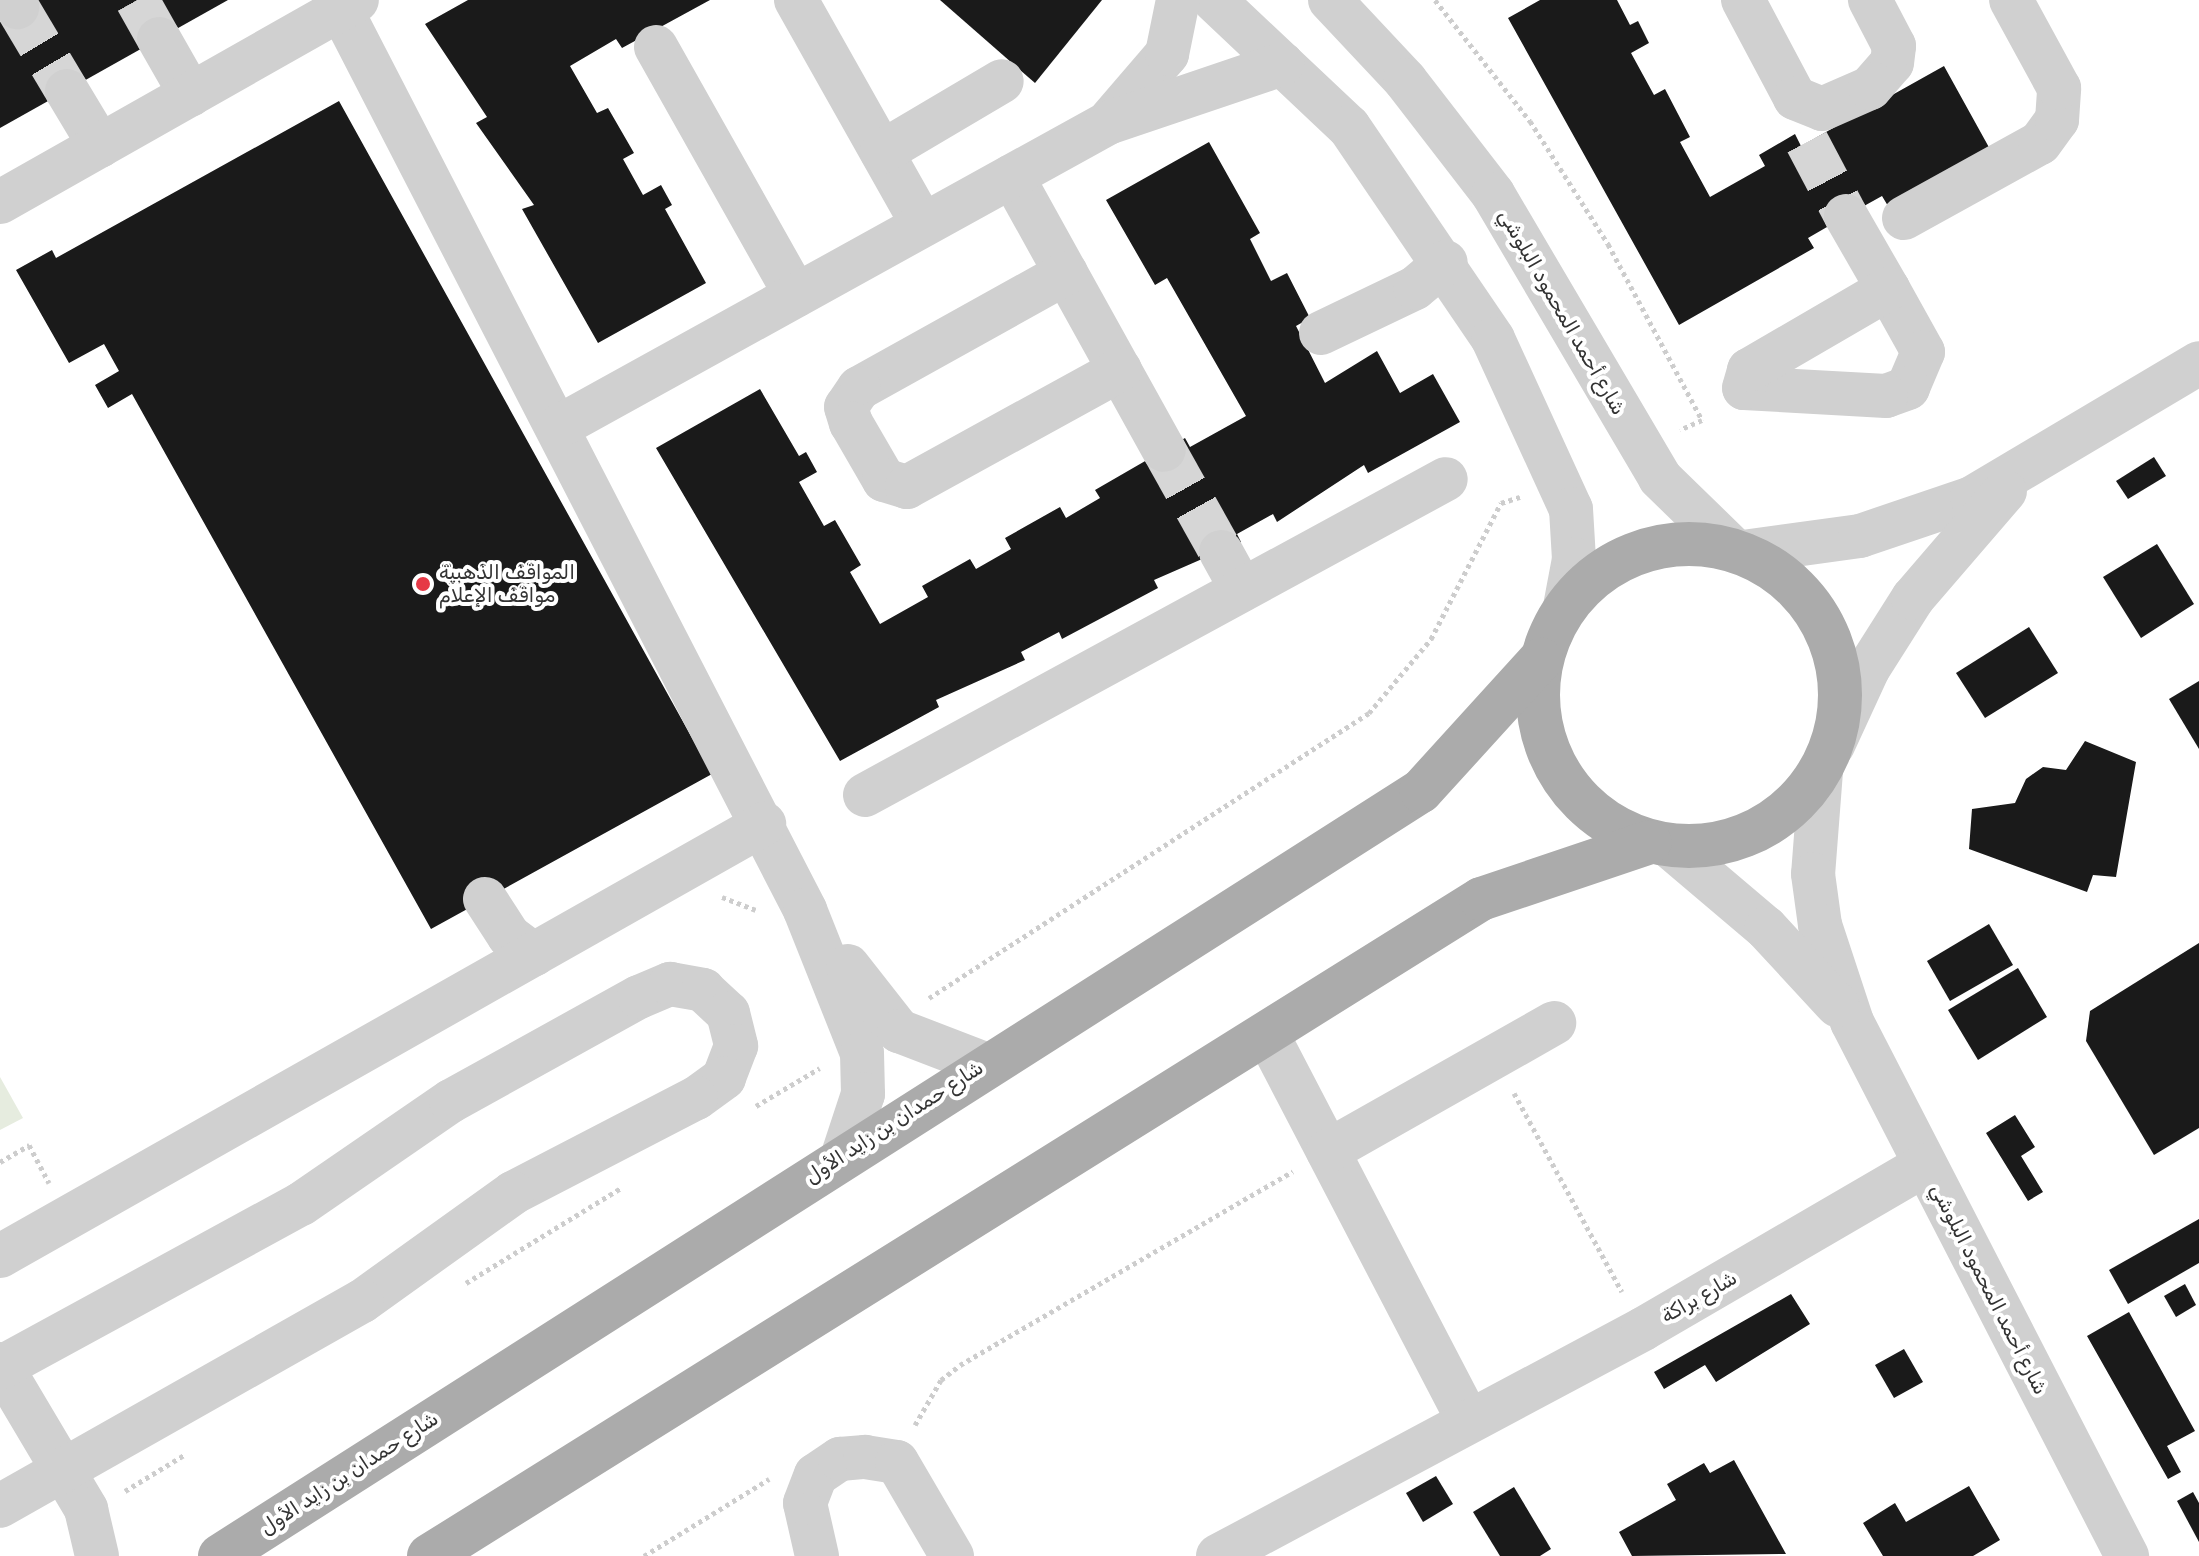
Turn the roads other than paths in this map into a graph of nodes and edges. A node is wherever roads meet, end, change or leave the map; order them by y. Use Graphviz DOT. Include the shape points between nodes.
graph roads {
  1 [pos="796,0"];
  2 [pos="1178,0"];
  3 [pos="1214,0"];
  4 [pos="1330,0"];
  5 [pos="1743,0"];
  6 [pos="1870,0"];
  7 [pos="2011,0"];
  8 [pos="345,3"];
  9 [pos="159,39"];
  10 [pos="656,47"];
  11 [pos="1282,64"];
  12 [pos="1002,81"];
  13 [pos="67,91"];
  14 [pos="191,95"];
  15 [pos="1108,123"];
  16 [pos="100,146"];
  17 [pos="882,152"];
  18 [pos="1012,176"];
  19 [pos="0,202"];
  20 [pos="1846,216"];
  21 [pos="1904,218"];
  22 [pos="923,225"];
  23 [pos="1446,262"];
  24 [pos="1066,273"];
  25 [pos="1888,289"];
  26 [pos="796,295"];
  27 [pos="1321,333"];
  28 [pos="2199,363"];
  29 [pos="1120,370"];
  30 [pos="558,427"];
  31 [pos="1164,450"];
  32 [pos="2023,471"];
  33 [pos="1446,479"];
  34 [pos="1738,550"];
  35 [pos="1221,552"];
  36 [pos="1242,590"];
  37 [pos="1565,607"];
  38 [pos="1541,659"];
  39 [pos="1827,758"];
  40 [pos="865,795"];
  41 [pos="764,824"];
  42 [pos="1659,844"];
  43 [pos="534,955"];
  44 [pos="492,978"];
  45 [pos="1852,1022"];
  46 [pos="1554,1023"];
  47 [pos="875,1033"];
  48 [pos="1268,1036"];
  49 [pos="985,1064"];
  50 [pos="1328,1151"];
  51 [pos="843,1155"];
  52 [pos="1925,1165"];
  53 [pos="0,1256"];
  54 [pos="1,1366"];
  55 [pos="1468,1421"];
  56 [pos="63,1468"];
  57 [pos="0,1506"];
  58 [pos="95,1544"];
  59 [pos="220,1556"];
  60 [pos="429,1556"];
  61 [pos="817,1556"];
  62 [pos="952,1556"];
  63 [pos="1218,1556"];
  64 [pos="2127,1556"];
  1 -- 17 [label="street"];
  2 -- 15 [label="street" via="1167,54"];
  3 -- 11 [label="street"];
  4 -- 34 [label="street, شارع أحمد المحمود البلوشي" via="1405,80 1493,194 1640,447 1679,500"];
  5 -- 6 [label="street" via="1807,124 1888,70 1894,46"];
  7 -- 21 [label="street" via="2059,88 2057,120 2040,143"];
  8 -- 14 [label="street"];
  8 -- 30 [label="street"];
  9 -- 14 [label="street"];
  10 -- 26 [label="street"];
  11 -- 15 [label="street"];
  11 -- 23 [label="street" via="1349,127"];
  12 -- 17 [label="street"];
  13 -- 16 [label="street"];
  14 -- 16 [label="street"];
  15 -- 18 [label="street"];
  16 -- 19 [label="street"];
  17 -- 22 [label="street"];
  18 -- 22 [label="street"];
  18 -- 24 [label="street"];
  20 -- 25 [label="street"];
  22 -- 26 [label="street"];
  23 -- 27 [label="street" via="1415,288"];
  23 -- 37 [label="street" via="1493,339 1542,489 1575,535"];
  24 -- 29 [label="street"];
  24 -- 29 [label="street" via="859,388 846,407 851,423 884,480 907,487"];
  26 -- 30 [label="street"];
  28 -- 32 [label="street"];
  29 -- 31 [label="street"];
  30 -- 41 [label="street"];
  32 -- 34 [label="street" via="1903,524"];
  32 -- 39 [label="street" via="1913,598 1868,669"];
  33 -- 36 [label="street"];
  34 -- 37 [label="main road" via="1695,542 1622,558"];
  34 -- 39 [label="main road" via="1793,583 1828,630 1842,687"];
  35 -- 36 [label="street"];
  36 -- 40 [label="street"];
  37 -- 38 [label="main road"];
  38 -- 42 [label="main road" via="1537,706 1548,752 1572,792 1607,823"];
  38 -- 49 [label="main road, شارع حمدان بن زايد الأول" via="1421,791"];
  39 -- 42 [label="main road" via="1792,807 1755,831 1712,845"];
  39 -- 45 [label="street, شارع أحمد المحمود البلوشي" via="1813,874 1820,925"];
  41 -- 43 [label="street"];
  41 -- 47 [label="street" via="805,910"];
  42 -- 45 [label="street, شارع أحمد المحمود البلوشي" via="1766,928"];
  42 -- 48 [label="main road" via="1481,899"];
  43 -- 44 [label="street"];
  43 -- 44 [label="street" via="476,904"];
  44 -- 53 [label="street"];
  45 -- 52 [label="street, شارع أحمد المحمود البلوشي"];
  46 -- 50 [label="street"];
  47 -- 49 [label="street"];
  47 -- 51 [label="street"];
  48 -- 50 [label="street"];
  48 -- 60 [label="main road"];
  49 -- 51 [label="main road, شارع حمدان بن زايد الأول"];
  50 -- 55 [label="street"];
  51 -- 59 [label="main road, شارع حمدان بن زايد الأول"];
  52 -- 55 [label="street, شارع براكة" via="1643,1329"];
  52 -- 64 [label="street, شارع أحمد المحمود البلوشي"];
  54 -- 56 [label="street"];
  54 -- 56 [label="street" via="301,1204 451,1101 639,997 670,984 703,990 728,1013 736,1046 724,1078 696,1098 513,1193 362,1301"];
  55 -- 63 [label="street, شارع براكة"];
  56 -- 57 [label="street"];
  56 -- 58 [label="street"];
  61 -- 62 [label="street" via="805,1503 816,1475 840,1459 897,1462"];
}
